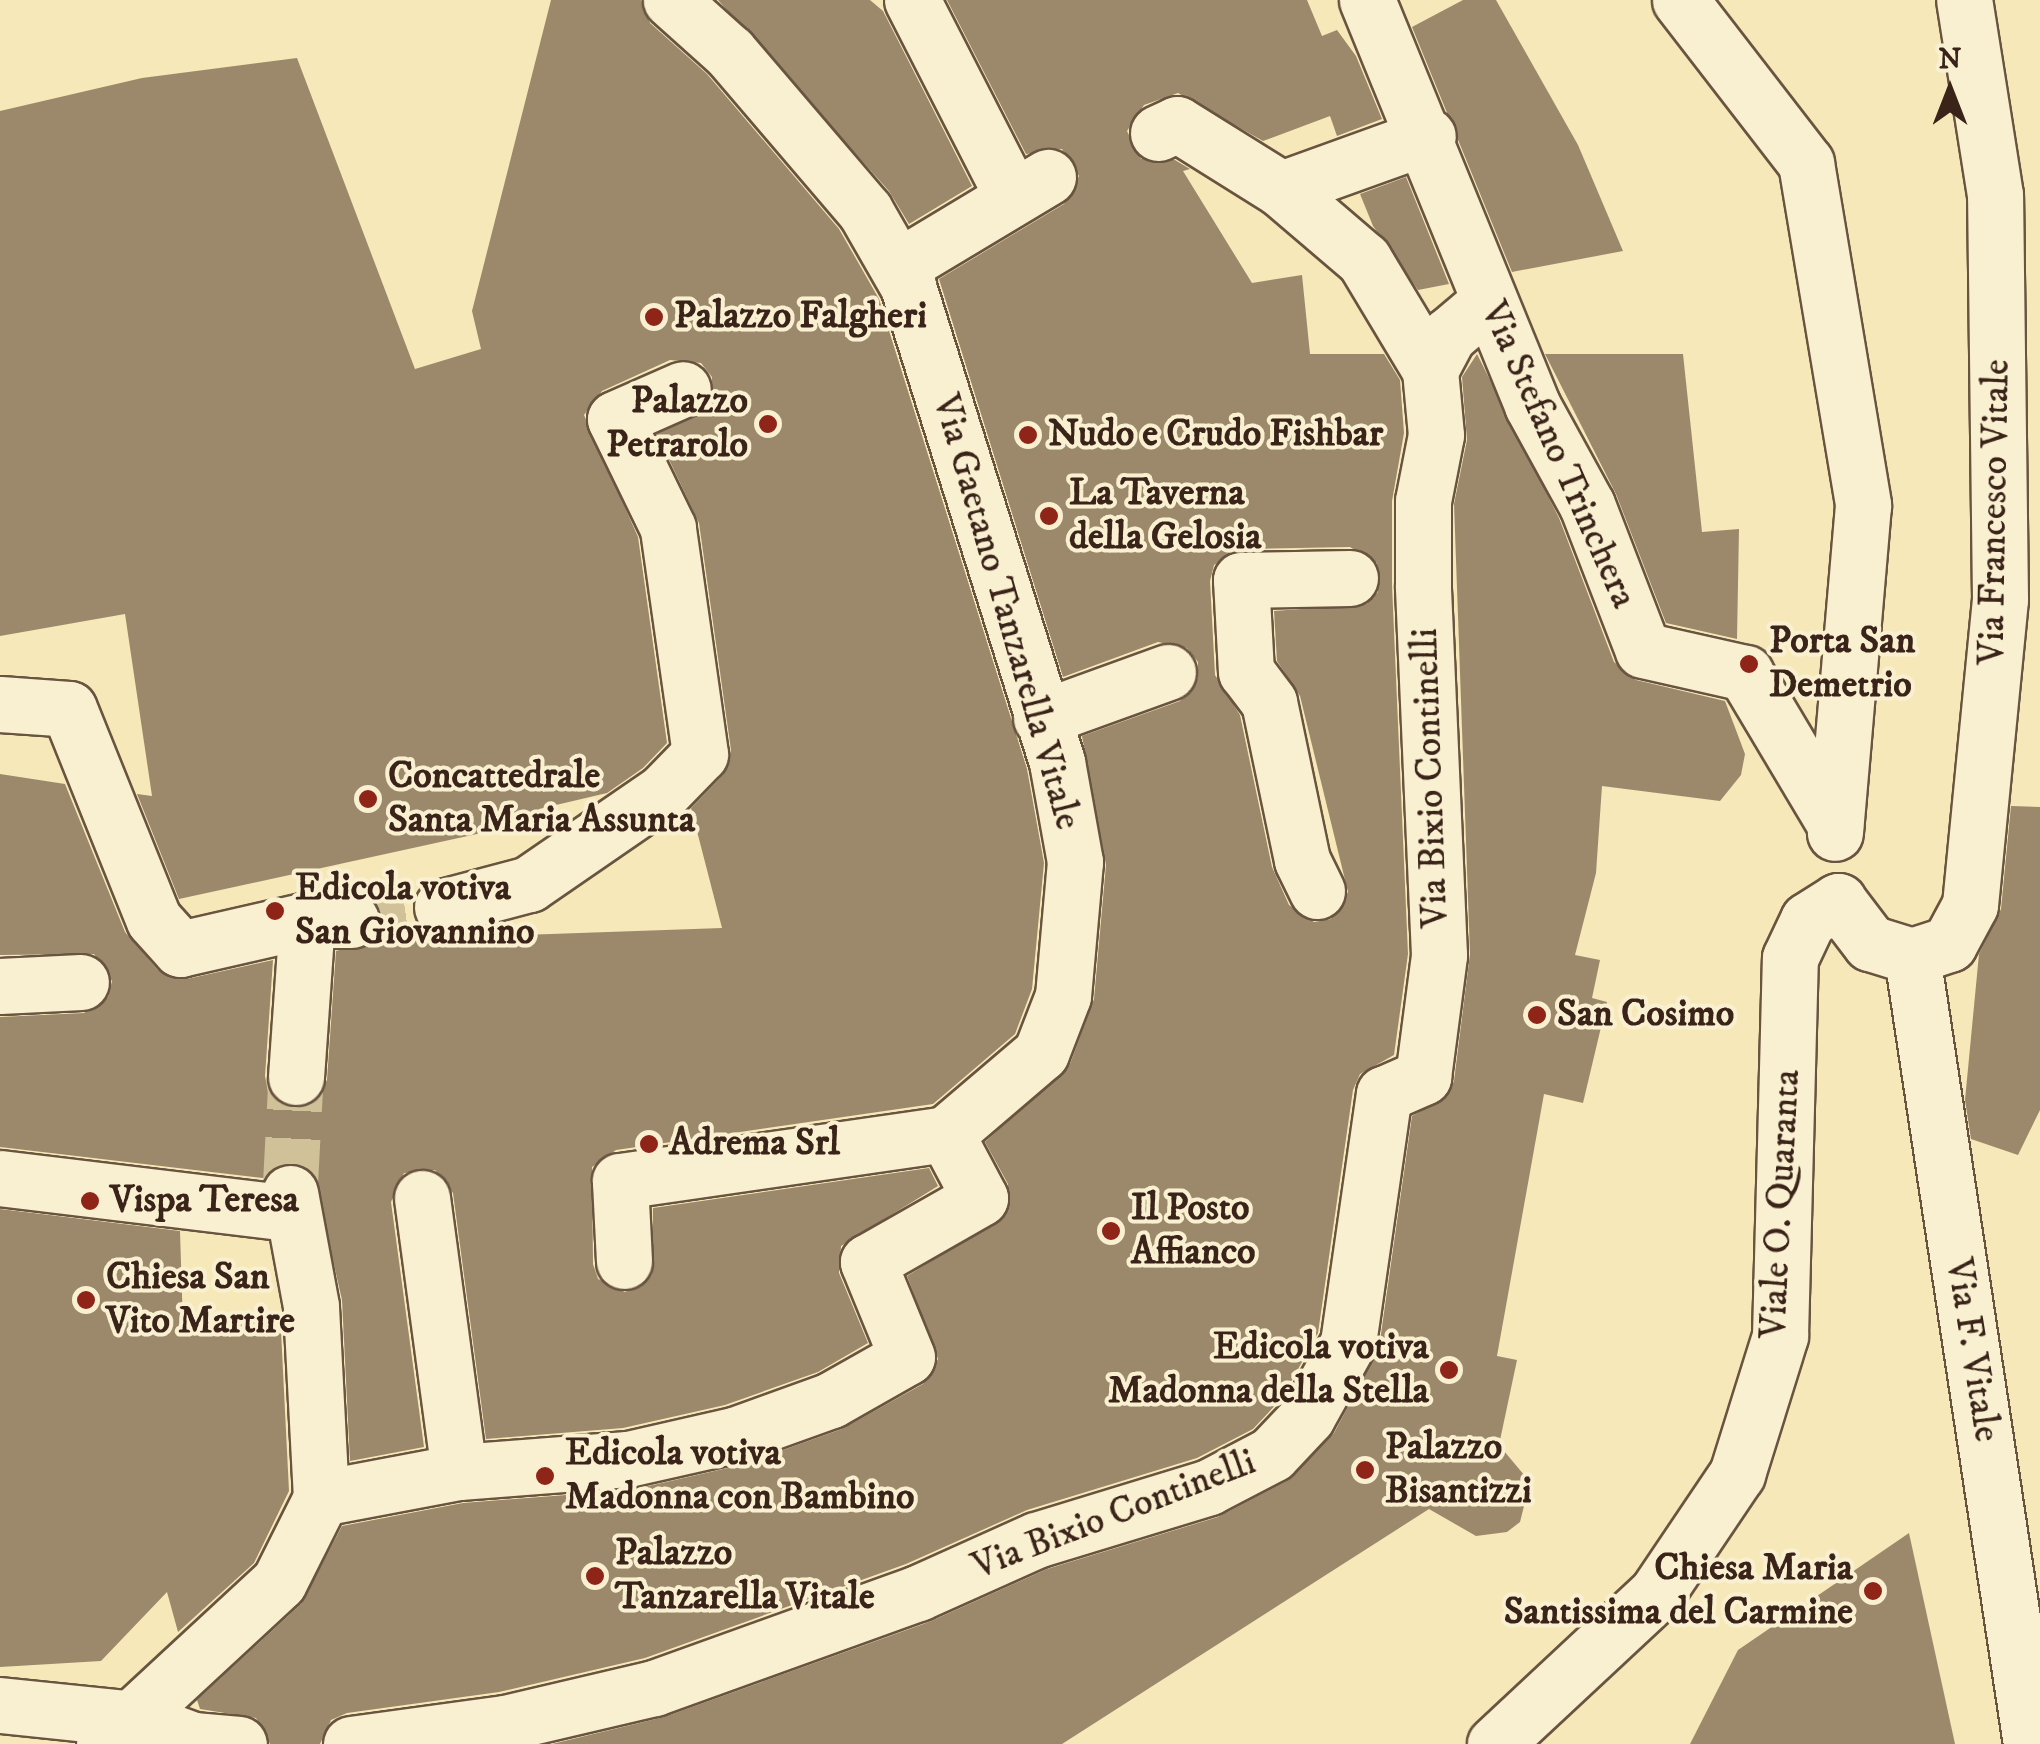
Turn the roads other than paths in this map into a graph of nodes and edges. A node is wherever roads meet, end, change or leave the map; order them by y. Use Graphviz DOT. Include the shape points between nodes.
graph roads {
  1 [pos="670,0"];
  2 [pos="912,0"];
  3 [pos="1366,0"];
  4 [pos="1680,0"];
  5 [pos="1964,0"];
  6 [pos="1158,134"];
  7 [pos="1428,136"];
  8 [pos="1281,189"];
  9 [pos="898,267"];
  10 [pos="1488,302"];
  11 [pos="1430,370"];
  12 [pos="684,389"];
  13 [pos="1350,578"];
  14 [pos="1168,672"];
  15 [pos="0,704"];
  16 [pos="1041,718"];
  17 [pos="1835,824"];
  18 [pos="1316,891"];
  19 [pos="1838,900"];
  20 [pos="442,907"];
  21 [pos="1912,956"];
  22 [pos="81,982"];
  23 [pos="0,986"];
  24 [pos="296,1077"];
  25 [pos="946,1134"];
  26 [pos="0,1178"];
  27 [pos="422,1198"];
  28 [pos="624,1261"];
  29 [pos="459,1472"];
  30 [pos="321,1498"];
  31 [pos="0,1705"];
  32 [pos="120,1732"];
  33 [pos="239,1744"];
  34 [pos="351,1744"];
  35 [pos="1496,1744"];
  36 [pos="2031,1744"];
  1 -- 9 [label="street, Via Gaetano Tanzarella Vitale" via="729,52 866,211"];
  2 -- 9 [label="street" via="1030,186"];
  3 -- 7 [label="street, Via Stefano Trinchera"];
  4 -- 17 [label="street" via="1806,163 1863,505"];
  5 -- 21 [label="street, Via Francesco Vitale" via="1995,195 2000,598 1970,904 1949,944"];
  6 -- 8 [label="street" via="1177,124"];
  7 -- 8 [label="street"];
  7 -- 10 [label="street, Via Stefano Trinchera"];
  8 -- 11 [label="street" via="1364,260"];
  9 -- 16 [label="street, Via Gaetano Tanzarella Vitale" via="972,471"];
  10 -- 11 [label="street" via="1449,335"];
  10 -- 17 [label="street, Via Stefano Trinchera" via="1586,505 1644,650 1745,674"];
  11 -- 34 [label="street, Via Bixio Continelli" via="1436,435 1423,501 1423,585 1436,972 1423,1077 1384,1094 1348,1342 1307,1417 1272,1454 1209,1487 1036,1540 918,1593 654,1688 506,1723"];
  12 -- 20 [label="street" via="615,419 668,528 700,754 663,792 529,884"];
  13 -- 18 [label="street" via="1241,580 1246,672 1269,702 1302,860"];
  14 -- 16 [label="street"];
  15 -- 24 [label="street" via="69,709 154,920 180,950 329,920"];
  16 -- 25 [label="street, Via Gaetano Tanzarella Vitale" via="1076,862 1063,996 1041,1053"];
  17 -- 19 [label="street"];
  19 -- 21 [label="street" via="1870,943"];
  19 -- 35 [label="street, Viale O. Quaranta" via="1808,920 1790,958 1780,1336 1736,1474 1656,1594"];
  21 -- 36 [label="street, Via F. Vitale"];
  22 -- 23 [label="street"];
  25 -- 28 [label="street" via="620,1181"];
  25 -- 29 [label="street" via="980,1198 868,1262 907,1358 831,1400 734,1435 628,1460"];
  26 -- 30 [label="street" via="289,1203 311,1306"];
  27 -- 29 [label="street"];
  29 -- 30 [label="street"];
  30 -- 32 [label="street" via="279,1582"];
  31 -- 32 [label="street"];
  32 -- 33 [label="street"];
}
